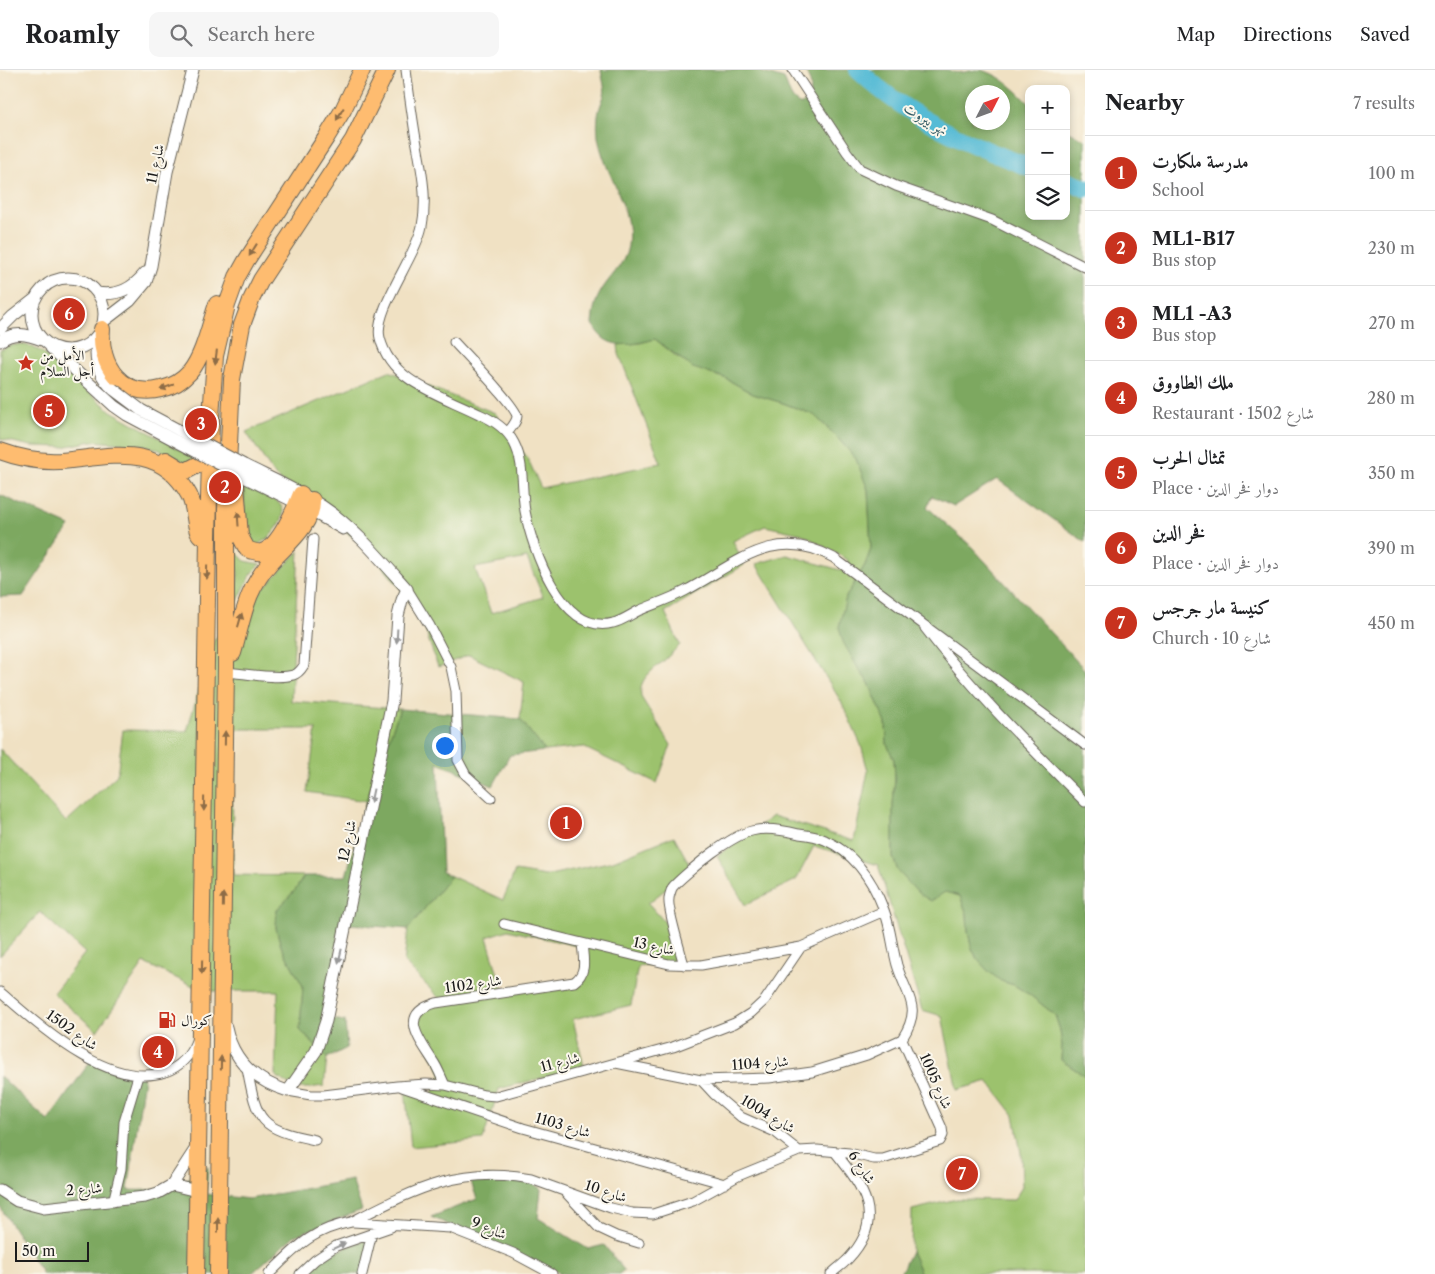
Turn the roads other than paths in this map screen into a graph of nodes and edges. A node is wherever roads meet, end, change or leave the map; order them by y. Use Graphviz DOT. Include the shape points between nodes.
graph roads {
  1 [pos="193,70"];
  2 [pos="362,70"];
  3 [pos="387,70"];
  4 [pos="406,70"];
  5 [pos="793,70"];
  6 [pos="151,266"];
  7 [pos="1085,267"];
  8 [pos="237,277"];
  9 [pos="97,293"];
  10 [pos="36,298"];
  11 [pos="102,328"];
  12 [pos="0,329"];
  13 [pos="0,341"];
  14 [pos="44,342"];
  15 [pos="454,342"];
  16 [pos="230,419"];
  17 [pos="508,432"];
  18 [pos="0,443"];
  19 [pos="0,451"];
  20 [pos="210,451"];
  21 [pos="242,470"];
  22 [pos="305,502"];
  23 [pos="208,538"];
  24 [pos="313,539"];
  25 [pos="407,589"];
  26 [pos="918,619"];
  27 [pos="226,669"];
  28 [pos="1085,745"];
  29 [pos="491,798"];
  30 [pos="1085,802"];
  31 [pos="884,910"];
  32 [pos="504,924"];
  33 [pos="582,943"];
  34 [pos="801,947"];
  35 [pos="684,965"];
  36 [pos="0,992"];
  37 [pos="222,1010"];
  38 [pos="201,1027"];
  39 [pos="902,1039"];
  40 [pos="616,1063"];
  41 [pos="248,1068"];
  42 [pos="138,1076"];
  43 [pos="701,1080"];
  44 [pos="445,1085"];
  45 [pos="397,1086"];
  46 [pos="288,1091"];
  47 [pos="943,1135"];
  48 [pos="315,1140"];
  49 [pos="198,1145"];
  50 [pos="799,1151"];
  51 [pos="835,1152"];
  52 [pos="724,1184"];
  53 [pos="172,1185"];
  54 [pos="0,1190"];
  55 [pos="197,1191"];
  56 [pos="565,1192"];
  57 [pos="113,1202"];
  58 [pos="351,1222"];
  59 [pos="394,1226"];
  60 [pos="372,1233"];
  61 [pos="639,1243"];
  62 [pos="196,1274"];
  63 [pos="218,1274"];
  64 [pos="269,1274"];
  65 [pos="300,1274"];
  66 [pos="362,1274"];
  67 [pos="552,1274"];
  68 [pos="831,1274"];
  1 -- 6 [label="street, شارع 11" via="167,172"];
  2 -- 8 [label="highway, one-way" via="338,117"];
  3 -- 16 [label="highway" via="353,140 274,258 252,298 237,350"];
  4 -- 17 [label="street" via="425,190 425,209 416,246 381,317 379,335 386,354 405,377 482,415"];
  5 -- 7 [label="street" via="860,169 896,186 992,220"];
  6 -- 9 [label="street" via="138,282 121,293"];
  6 -- 11 [label="street, شارع 11" via="146,282"];
  8 -- 11 [label="highway, one-way" via="223,289 197,362 179,382 164,389 137,390 116,376 101,348"];
  8 -- 20 [label="highway, one-way" via="215,356"];
  9 -- 10 [label="street" via="86,282 62,278 46,286"];
  9 -- 11 [label="street" via="104,311"];
  10 -- 12 [label="street"];
  10 -- 14 [label="street" via="32,320"];
  11 -- 14 [label="street" via="92,342 81,349 57,349"];
  11 -- 21 [label="street, bridge" via="96,353 97,365 112,389 140,410"];
  13 -- 14 [label="street" via="13,334"];
  14 -- 21 [label="street, bridge" via="127,415"];
  15 -- 17 [label="street" via="516,413 516,421"];
  22 -- 16 [label="highway, one-way" via="267,549 257,552 247,549 240,536"];
  16 -- 27 [label="highway" via="226,509"];
  17 -- 26 [label="street" via="520,458 532,542 548,580 565,604 582,619 597,625 614,623 685,591 750,553 776,546 802,545 834,558"];
  18 -- 20 [label="highway" via="32,453 100,448 141,449 157,454 186,471 201,463"];
  19 -- 23 [label="highway" via="32,460 59,461 116,455 154,461 170,472 189,494 198,532"];
  20 -- 23 [label="highway"];
  21 -- 22 [label="street"];
  22 -- 25 [label="street" via="360,539"];
  27 -- 22 [label="highway, one-way" via="248,597 269,564 302,527"];
  23 -- 38 [label="highway, one-way"];
  24 -- 27 [label="street" via="304,665 301,670 289,676"];
  25 -- 29 [label="street" via="451,667 456,691 458,760 466,775"];
  25 -- 46 [label="street, شارع 12, one-way" via="398,616 392,701 326,1021 316,1051"];
  26 -- 28 [label="street"];
  26 -- 30 [label="street" via="983,699"];
  37 -- 27 [label="highway, one-way"];
  31 -- 34 [label="street, شارع 13"];
  31 -- 35 [label="street" via="860,866 844,850 824,839 791,832 750,830 708,856 672,888 668,901"];
  31 -- 39 [label="street" via="898,967 913,1008 913,1017"];
  32 -- 33 [label="street, شارع 13"];
  33 -- 35 [label="street, شارع 13"];
  33 -- 44 [label="street, شارع 1102" via="584,964 574,982 436,1003 418,1013 414,1021 416,1034"];
  34 -- 35 [label="street, شارع 13" via="701,965"];
  34 -- 40 [label="street, شارع 11" via="765,1000 751,1013 735,1023 673,1047"];
  36 -- 42 [label="street, شارع 1502" via="79,1054 116,1071"];
  37 -- 41 [label="street" via="230,1044"];
  63 -- 37 [label="highway, one-way"];
  38 -- 42 [label="street, شارع 1502" via="192,1050 180,1064 159,1074"];
  38 -- 49 [label="highway"];
  39 -- 43 [label="street, شارع 1104" via="866,1055 812,1072 769,1078"];
  39 -- 47 [label="street, شارع 1005"];
  40 -- 43 [label="street, شارع 1104"];
  40 -- 44 [label="street, شارع 11" via="496,1096"];
  41 -- 46 [label="street" via="264,1083"];
  41 -- 48 [label="street" via="251,1088 263,1120 274,1129"];
  42 -- 57 [label="street" via="124,1122 121,1169"];
  43 -- 50 [label="street, شارع 1004" via="741,1117 775,1132"];
  44 -- 45 [label="street, شارع 11"];
  45 -- 46 [label="street, شارع 11" via="311,1096"];
  45 -- 52 [label="street, شارع 1103" via="523,1128"];
  47 -- 51 [label="street, شارع 10" via="940,1141 883,1159"];
  49 -- 53 [label="street, شارع 2"];
  49 -- 55 [label="highway"];
  50 -- 51 [label="street, شارع 10"];
  50 -- 52 [label="street, شارع 10" via="762,1164"];
  51 -- 68 [label="street, شارع 6" via="864,1194 869,1220 865,1237"];
  52 -- 56 [label="street, شارع 10" via="693,1201 652,1214 611,1208"];
  53 -- 55 [label="street"];
  53 -- 57 [label="street, شارع 2" via="152,1196"];
  54 -- 57 [label="street, شارع 2" via="17,1201 44,1208"];
  55 -- 62 [label="highway"];
  56 -- 58 [label="street, شارع 10" via="521,1177 466,1177 416,1189"];
  56 -- 61 [label="street" via="599,1228"];
  58 -- 59 [label="street, شارع 9"];
  58 -- 64 [label="street, شارع 10" via="308,1238"];
  59 -- 60 [label="street"];
  59 -- 67 [label="street, شارع 9" via="450,1228 513,1253"];
  65 -- 60 [label="street, one-way" via="336,1246"];
  60 -- 66 [label="street"];
}
